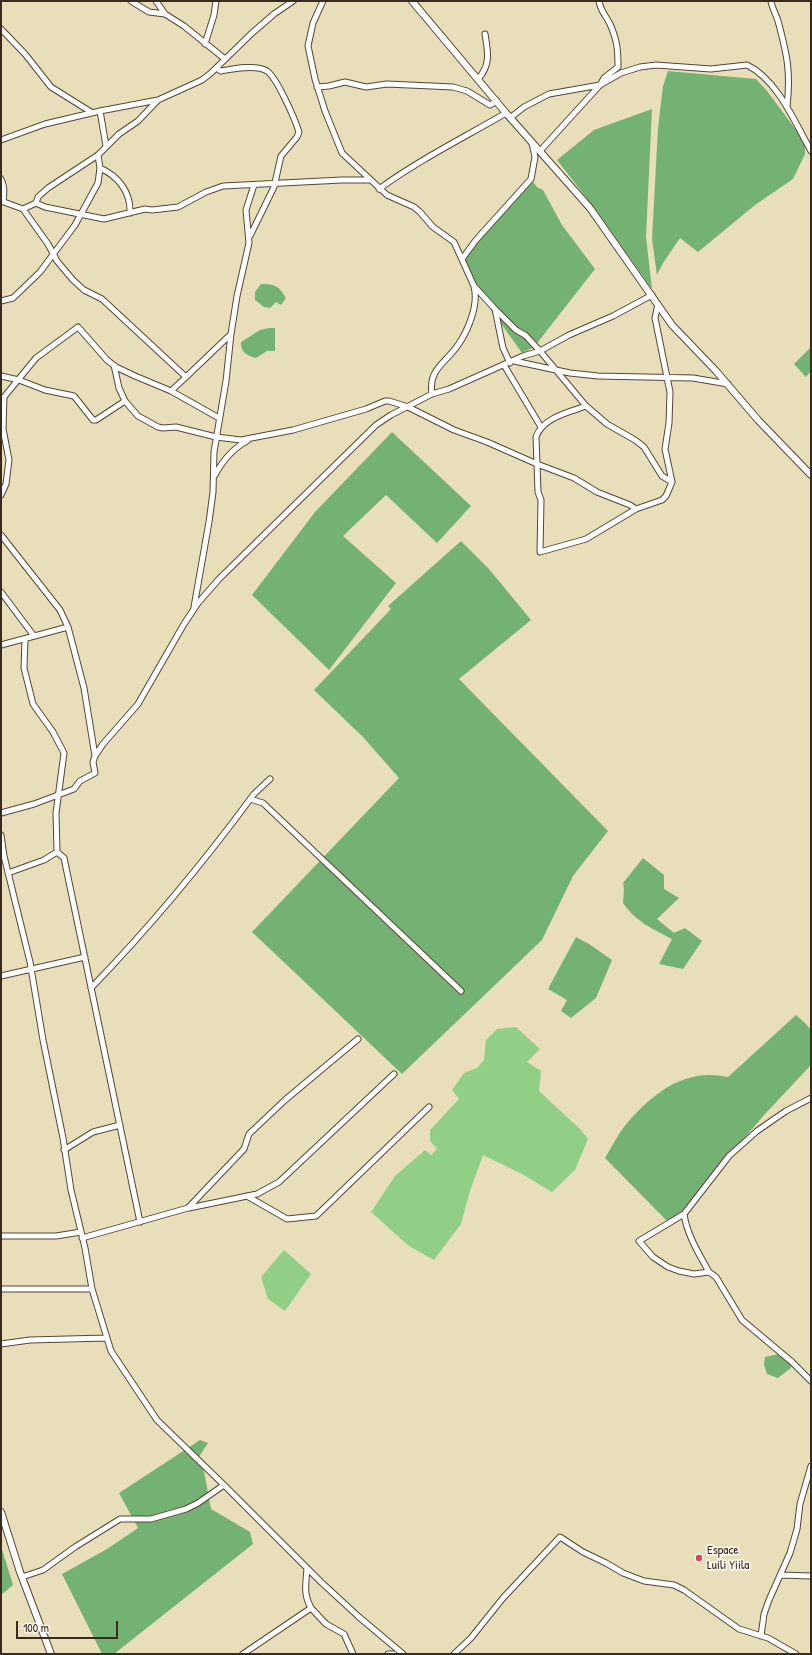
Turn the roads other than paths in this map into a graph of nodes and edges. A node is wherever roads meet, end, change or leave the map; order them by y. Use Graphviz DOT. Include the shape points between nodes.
graph roads {
  1 [pos="131,1"];
  2 [pos="156,1"];
  3 [pos="216,1"];
  4 [pos="293,1"];
  5 [pos="324,1"];
  6 [pos="412,1"];
  7 [pos="599,1"];
  8 [pos="771,1"];
  9 [pos="166,14"];
  10 [pos="1,29"];
  11 [pos="485,34"];
  12 [pos="205,44"];
  13 [pos="225,59"];
  14 [pos="216,68"];
  15 [pos="478,79"];
  16 [pos="600,85"];
  17 [pos="317,86"];
  18 [pos="158,100"];
  19 [pos="496,101"];
  20 [pos="787,107"];
  21 [pos="100,111"];
  22 [pos="91,112"];
  23 [pos="508,115"];
  24 [pos="1,140"];
  25 [pos="532,142"];
  26 [pos="106,146"];
  27 [pos="540,151"];
  28 [pos="811,151"];
  29 [pos="98,155"];
  30 [pos="100,168"];
  31 [pos="1,179"];
  32 [pos="370,180"];
  33 [pos="276,183"];
  34 [pos="254,185"];
  35 [pos="379,189"];
  36 [pos="2,201"];
  37 [pos="36,203"];
  38 [pos="23,208"];
  39 [pos="130,213"];
  40 [pos="80,215"];
  41 [pos="250,236"];
  42 [pos="53,255"];
  43 [pos="462,260"];
  44 [pos="474,286"];
  45 [pos="652,295"];
  46 [pos="1,301"];
  47 [pos="658,304"];
  48 [pos="495,309"];
  49 [pos="231,334"];
  50 [pos="540,351"];
  51 [pos="512,362"];
  52 [pos="114,365"];
  53 [pos="504,365"];
  54 [pos="557,370"];
  55 [pos="1,376"];
  56 [pos="186,377"];
  57 [pos="667,377"];
  58 [pos="19,380"];
  59 [pos="728,384"];
  60 [pos="171,391"];
  61 [pos="432,394"];
  62 [pos="125,401"];
  63 [pos="586,406"];
  64 [pos="408,407"];
  65 [pos="219,418"];
  66 [pos="541,427"];
  67 [pos="216,437"];
  68 [pos="249,440"];
  69 [pos="537,464"];
  70 [pos="811,475"];
  71 [pos="214,477"];
  72 [pos="672,482"];
  73 [pos="1,494"];
  74 [pos="636,509"];
  75 [pos="1,535"];
  76 [pos="1,592"];
  77 [pos="194,609"];
  78 [pos="68,626"];
  79 [pos="34,636"];
  80 [pos="25,639"];
  81 [pos="1,645"];
  82 [pos="95,756"];
  83 [pos="270,779"];
  84 [pos="59,795"];
  85 [pos="250,800"];
  86 [pos="1,812"];
  87 [pos="1,835"];
  88 [pos="57,852"];
  89 [pos="2,857"];
  90 [pos="8,873"];
  91 [pos="85,957"];
  92 [pos="31,968"];
  93 [pos="1,976"];
  94 [pos="91,988"];
  95 [pos="461,991"];
  96 [pos="358,1040"];
  97 [pos="394,1074"];
  98 [pos="811,1098"];
  99 [pos="429,1107"];
  100 [pos="120,1125"];
  101 [pos="64,1150"];
  102 [pos="247,1196"];
  103 [pos="188,1208"];
  104 [pos="684,1214"];
  105 [pos="140,1222"];
  106 [pos="81,1232"];
  107 [pos="1,1236"];
  108 [pos="82,1238"];
  109 [pos="709,1272"];
  110 [pos="1,1289"];
  111 [pos="92,1289"];
  112 [pos="106,1338"];
  113 [pos="1,1344"];
  114 [pos="811,1381"];
  115 [pos="811,1466"];
  116 [pos="224,1485"];
  117 [pos="1,1512"];
  118 [pos="307,1568"];
  119 [pos="781,1576"];
  120 [pos="811,1576"];
  121 [pos="22,1577"];
  122 [pos="311,1608"];
  123 [pos="761,1636"];
  124 [pos="51,1654"];
  125 [pos="243,1654"];
  126 [pos="353,1654"];
  127 [pos="388,1654"];
  128 [pos="394,1654"];
  129 [pos="403,1654"];
  130 [pos="454,1654"];
  131 [pos="796,1654"];
  1 -- 9 [label="street" via="149,12"];
  2 -- 9 [label="street"];
  3 -- 12 [label="street"];
  4 -- 13 [label="street" via="256,29"];
  5 -- 17 [label="street" via="313,23 308,46"];
  6 -- 15 [label="street"];
  7 -- 16 [label="street" via="618,45 618,67 604,78"];
  8 -- 20 [label="street" via="789,63"];
  9 -- 12 [label="street"];
  10 -- 22 [label="street" via="34,64 51,87"];
  11 -- 15 [label="street" via="488,52 486,71"];
  12 -- 13 [label="street"];
  13 -- 14 [label="street"];
  14 -- 18 [label="street" via="202,80"];
  14 -- 33 [label="street" via="220,71 259,68 267,71 276,82 299,132 281,156"];
  15 -- 19 [label="street"];
  16 -- 20 [label="street" via="621,73 656,65 711,69 747,65 756,70 775,89"];
  16 -- 23 [label="street" via="549,94"];
  16 -- 27 [label="street"];
  17 -- 19 [label="street" via="345,82 366,87 387,84 453,87 466,91 490,105"];
  17 -- 32 [label="street" via="342,153"];
  18 -- 21 [label="street"];
  18 -- 26 [label="street" via="138,121"];
  19 -- 23 [label="street"];
  20 -- 28 [label="street"];
  21 -- 22 [label="street"];
  21 -- 26 [label="street"];
  22 -- 24 [label="street"];
  23 -- 25 [label="street"];
  23 -- 35 [label="street" via="418,162"];
  25 -- 27 [label="street"];
  25 -- 43 [label="street" via="535,157 531,179 476,240"];
  26 -- 29 [label="street"];
  27 -- 45 [label="street" via="590,208"];
  29 -- 30 [label="street"];
  29 -- 37 [label="street" via="48,188 38,197"];
  30 -- 39 [label="street" via="109,172 121,185 129,198"];
  30 -- 40 [label="street" via="98,183"];
  31 -- 36 [label="street" via="4,185"];
  32 -- 33 [label="street"];
  32 -- 35 [label="street"];
  33 -- 34 [label="street"];
  33 -- 41 [label="street"];
  34 -- 39 [label="street" via="223,186 178,206"];
  34 -- 41 [label="street" via="246,210"];
  35 -- 43 [label="street" via="420,212 433,227 454,242"];
  36 -- 38 [label="street"];
  37 -- 38 [label="street"];
  37 -- 40 [label="street"];
  38 -- 42 [label="street"];
  39 -- 40 [label="street" via="104,219"];
  40 -- 42 [label="street"];
  41 -- 49 [label="street"];
  42 -- 46 [label="street" via="40,272 13,298"];
  42 -- 56 [label="street" via="72,280 84,290 102,299"];
  43 -- 44 [label="street"];
  44 -- 48 [label="street"];
  44 -- 61 [label="street" via="474,309 459,345 437,368 432,382"];
  45 -- 47 [label="street"];
  45 -- 50 [label="street"];
  47 -- 57 [label="street" via="654,318"];
  47 -- 59 [label="street" via="672,324"];
  48 -- 50 [label="street"];
  48 -- 51 [label="street" via="503,348"];
  49 -- 56 [label="street"];
  49 -- 65 [label="street"];
  50 -- 51 [label="street"];
  50 -- 54 [label="street"];
  51 -- 53 [label="street"];
  51 -- 54 [label="street"];
  52 -- 58 [label="street" via="78,326 36,358"];
  52 -- 60 [label="street"];
  52 -- 62 [label="street" via="118,388"];
  53 -- 61 [label="street"];
  53 -- 66 [label="street"];
  54 -- 57 [label="street" via="598,376"];
  54 -- 63 [label="street"];
  55 -- 58 [label="street"];
  56 -- 60 [label="street"];
  57 -- 59 [label="street"];
  57 -- 72 [label="street" via="670,410 665,449"];
  58 -- 62 [label="street" via="45,390 74,396 93,420"];
  58 -- 73 [label="street" via="4,397 3,429 8,460 6,484"];
  59 -- 70 [label="street" via="758,420"];
  60 -- 65 [label="street"];
  61 -- 64 [label="street"];
  62 -- 67 [label="street" via="138,416 158,427 180,427"];
  63 -- 66 [label="street"];
  63 -- 72 [label="street" via="607,424 644,447 662,476"];
  64 -- 68 [label="street" via="385,401 366,409"];
  64 -- 69 [label="street" via="454,430"];
  64 -- 77 [label="street" via="376,425 219,579"];
  65 -- 67 [label="street"];
  66 -- 69 [label="street" via="536,437"];
  67 -- 68 [label="street"];
  67 -- 71 [label="street"];
  68 -- 71 [label="street" via="230,453 220,464"];
  69 -- 74 [label="street" via="574,478 597,492"];
  69 -- 74 [label="street" via="541,504 540,552 586,540"];
  71 -- 77 [label="street"];
  72 -- 74 [label="street" via="662,500"];
  75 -- 78 [label="street" via="60,610"];
  76 -- 79 [label="street"];
  77 -- 82 [label="street" via="138,704"];
  78 -- 79 [label="street"];
  78 -- 82 [label="street" via="84,688"];
  79 -- 80 [label="street"];
  80 -- 81 [label="street"];
  80 -- 84 [label="street" via="24,668 33,704 64,753"];
  82 -- 84 [label="street" via="95,773 80,781 74,789"];
  83 -- 85 [label="street"];
  84 -- 86 [label="street"];
  84 -- 88 [label="street" via="56,813"];
  85 -- 94 [label="street" via="169,903"];
  85 -- 95 [label="street" via="263,803"];
  87 -- 89 [label="street"];
  88 -- 90 [label="street" via="44,860"];
  88 -- 91 [label="street" via="64,858"];
  89 -- 90 [label="street"];
  90 -- 92 [label="street"];
  91 -- 92 [label="street"];
  91 -- 94 [label="street"];
  92 -- 93 [label="street"];
  92 -- 101 [label="street"];
  94 -- 100 [label="street"];
  96 -- 103 [label="street" via="285,1100 249,1134 244,1149"];
  97 -- 102 [label="street" via="280,1182 257,1194"];
  98 -- 104 [label="street" via="786,1110 729,1156"];
  99 -- 102 [label="street" via="316,1216 287,1219"];
  100 -- 101 [label="street" via="93,1132"];
  100 -- 105 [label="street"];
  101 -- 106 [label="street"];
  102 -- 103 [label="street"];
  103 -- 105 [label="street"];
  104 -- 109 [label="street" via="690,1234"];
  104 -- 109 [label="street" via="639,1241 668,1267 694,1274"];
  105 -- 108 [label="street"];
  106 -- 107 [label="street" via="56,1236"];
  106 -- 108 [label="street"];
  108 -- 111 [label="street"];
  109 -- 114 [label="street" via="720,1281 742,1320"];
  110 -- 111 [label="street"];
  111 -- 112 [label="street"];
  112 -- 113 [label="street" via="30,1340"];
  112 -- 116 [label="street" via="111,1351 156,1420"];
  115 -- 119 [label="street" via="800,1504 797,1529"];
  116 -- 118 [label="street"];
  116 -- 121 [label="street" via="186,1509 151,1519 120,1519 43,1570"];
  117 -- 121 [label="street"];
  118 -- 122 [label="street" via="305,1594"];
  118 -- 129 [label="street"];
  119 -- 120 [label="street"];
  119 -- 123 [label="street" via="764,1614"];
  121 -- 124 [label="street"];
  122 -- 125 [label="street"];
  122 -- 126 [label="street" via="326,1624 344,1634"];
  123 -- 130 [label="street" via="739,1629 674,1585 644,1581 623,1573 560,1537"];
  123 -- 131 [label="street" via="776,1641"];
  127 -- 128 [label="street"];
}
